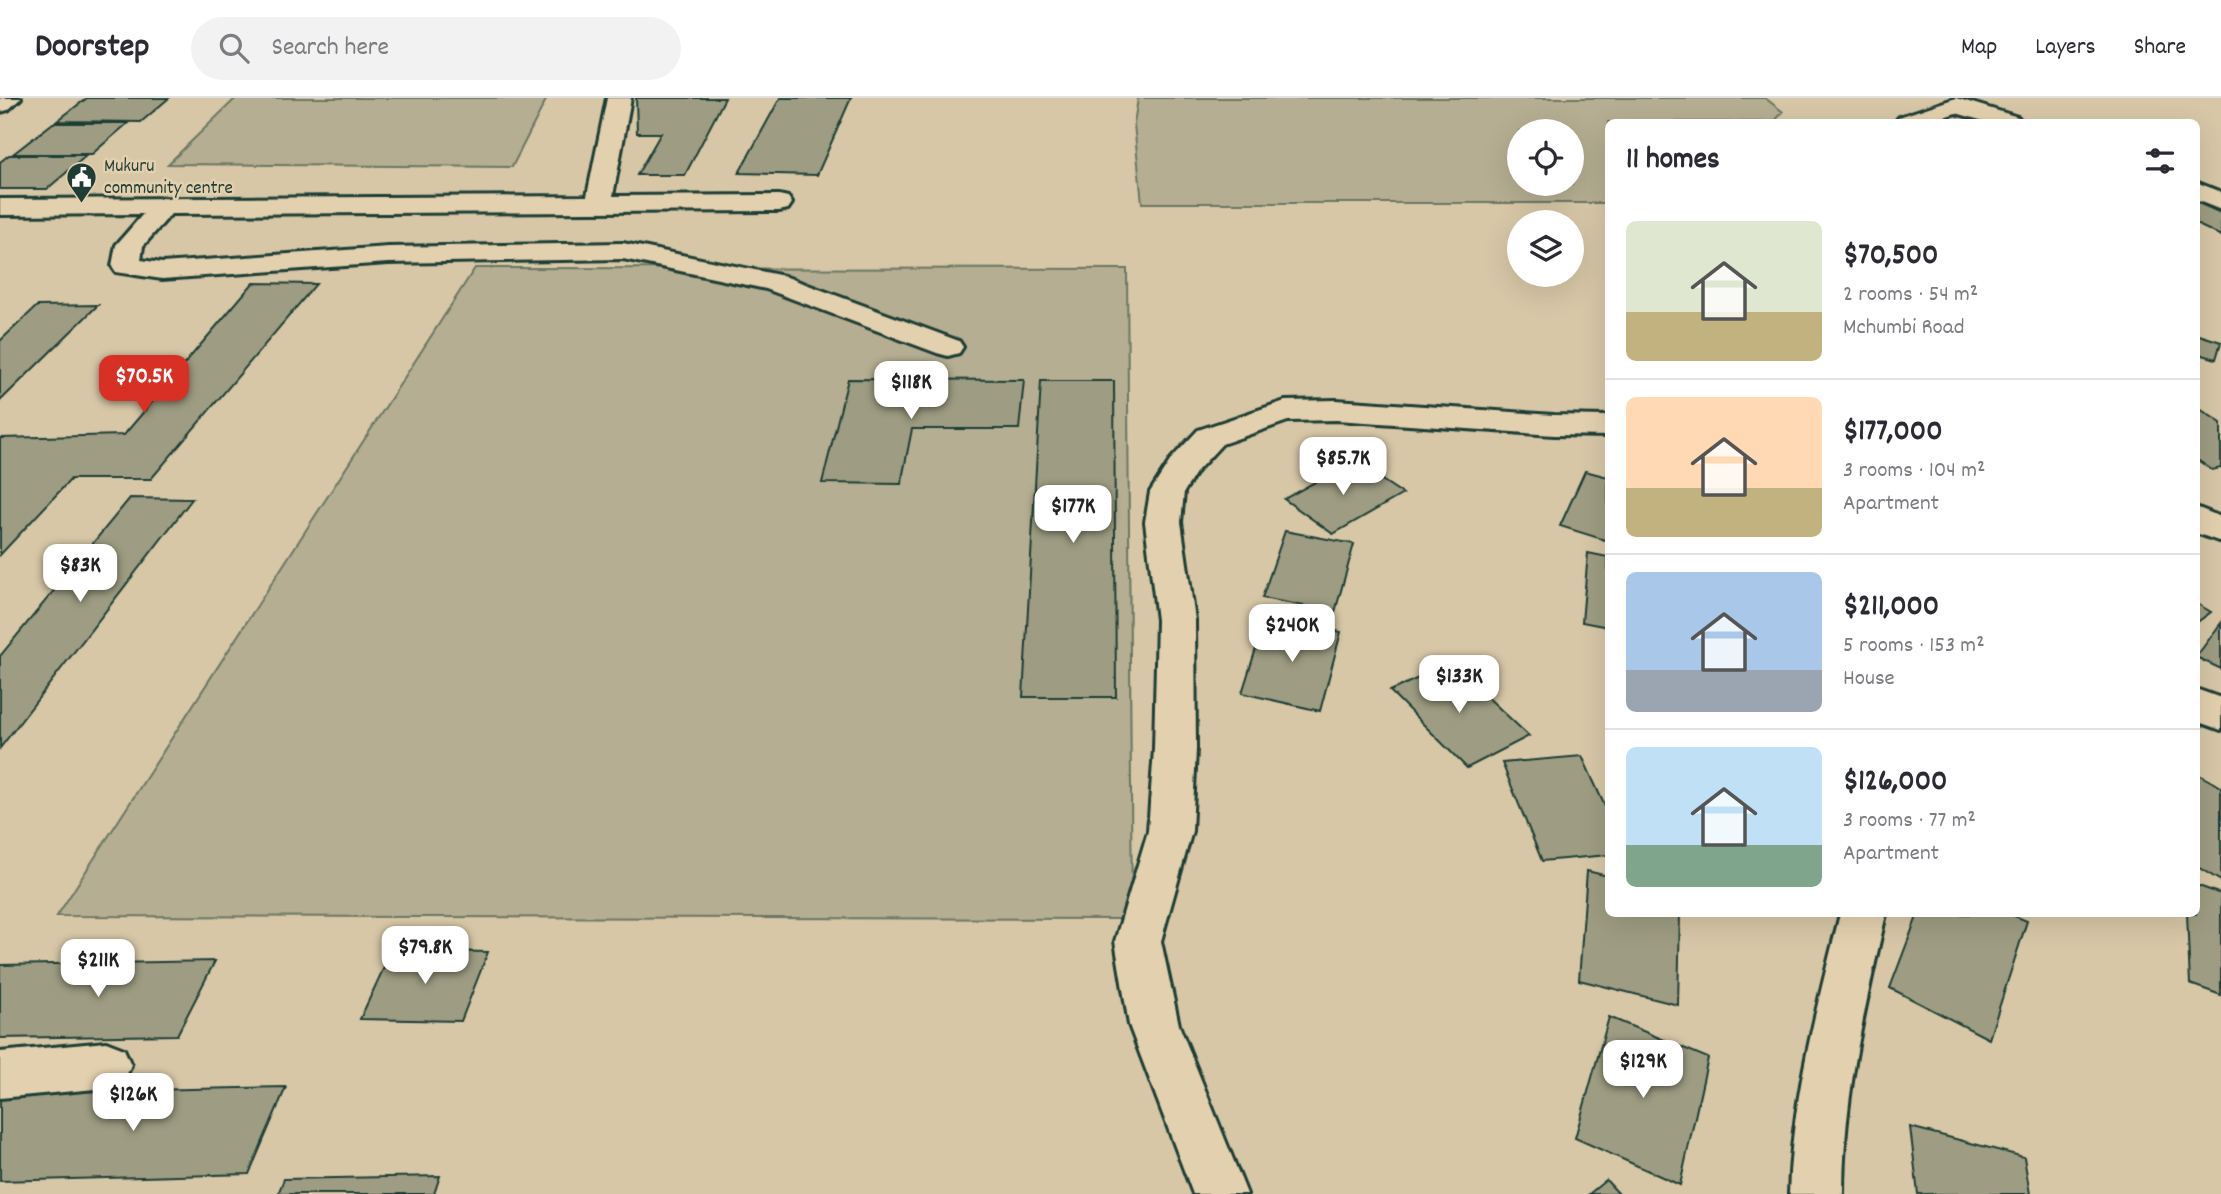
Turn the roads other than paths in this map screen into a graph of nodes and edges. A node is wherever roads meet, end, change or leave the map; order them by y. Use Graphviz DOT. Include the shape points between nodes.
graph roads {
  1 [pos="9,98"];
  2 [pos="619,98"];
  3 [pos="1953,102"];
  4 [pos="0,105"];
  5 [pos="1914,119"];
  6 [pos="2001,119"];
  7 [pos="2200,192"];
  8 [pos="2221,202"];
  9 [pos="779,203"];
  10 [pos="598,205"];
  11 [pos="163,206"];
  12 [pos="0,207"];
  13 [pos="948,347"];
  14 [pos="1605,426"];
  15 [pos="2200,520"];
  16 [pos="2221,531"];
  17 [pos="2200,706"];
  18 [pos="2221,715"];
  19 [pos="1862,917"];
  20 [pos="106,1065"];
  21 [pos="0,1075"];
  22 [pos="1220,1194"];
  23 [pos="1816,1194"];
  1 -- 4 [label="street"];
  2 -- 10 [label="street"];
  3 -- 5 [label="street"];
  3 -- 6 [label="street"];
  7 -- 8 [label="street"];
  9 -- 10 [label="street"];
  10 -- 11 [label="street"];
  11 -- 12 [label="street"];
  11 -- 13 [label="street" via="130,245 126,266 162,271 388,255 623,251 774,282"];
  14 -- 22 [label="street" via="1285,411 1210,437 1167,492 1163,522 1175,620 1170,831 1138,941 1154,1025"];
  15 -- 16 [label="street"];
  17 -- 18 [label="street"];
  19 -- 23 [label="street" via="1831,1050 1815,1163"];
  20 -- 21 [label="street"];
}
